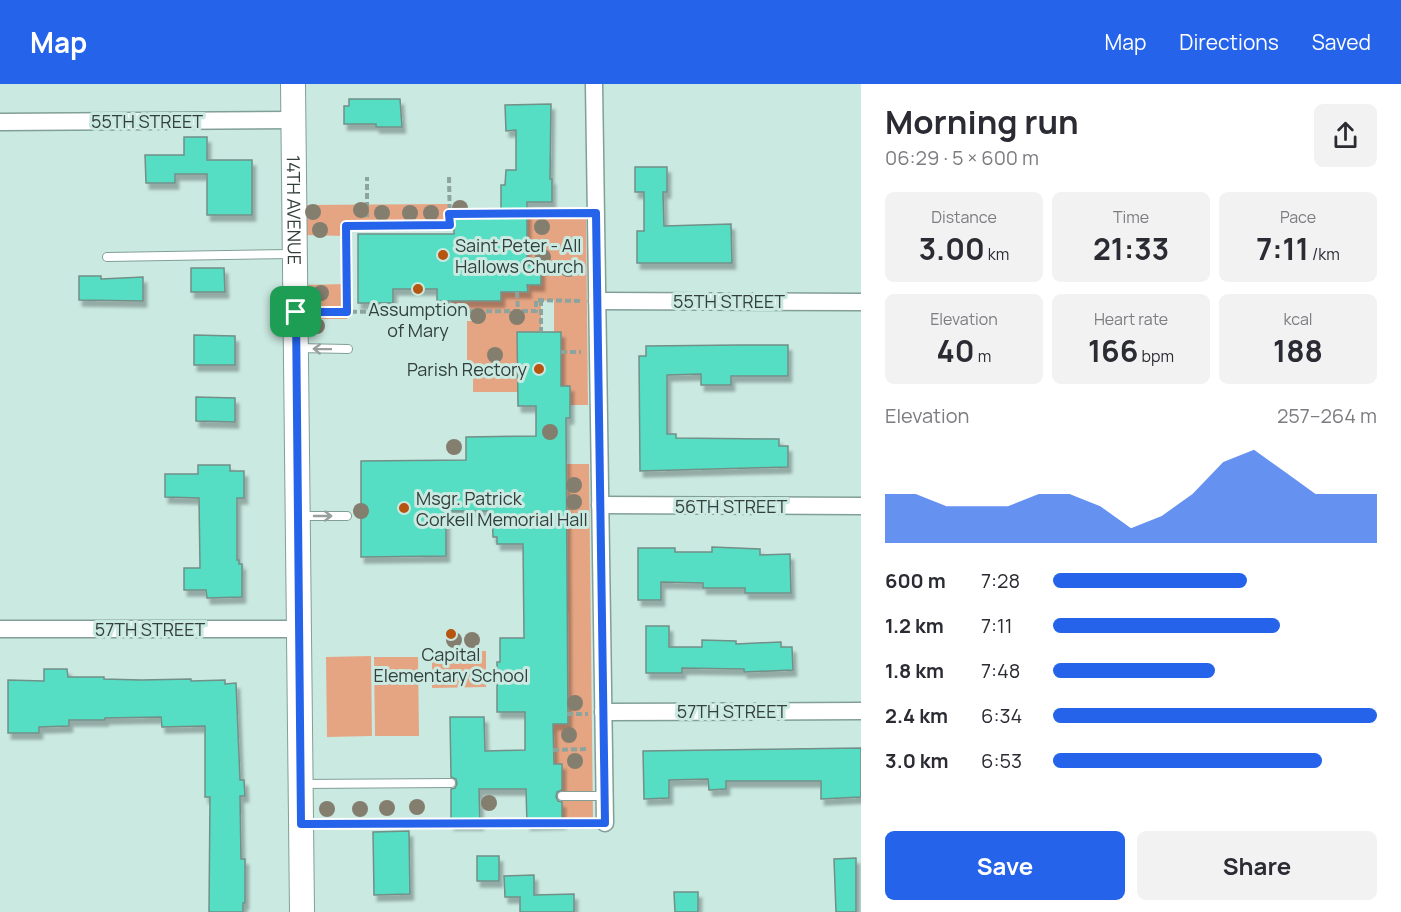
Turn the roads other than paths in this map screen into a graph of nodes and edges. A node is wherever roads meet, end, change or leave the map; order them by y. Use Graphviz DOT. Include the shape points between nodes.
graph roads {
  1 [pos="293,84"];
  2 [pos="594,84"];
  3 [pos="294,120"];
  4 [pos="0,122"];
  5 [pos="296,254"];
  6 [pos="106,257"];
  7 [pos="592,301"];
  8 [pos="861,302"];
  9 [pos="296,348"];
  10 [pos="348,349"];
  11 [pos="600,505"];
  12 [pos="861,506"];
  13 [pos="298,516"];
  14 [pos="347,516"];
  15 [pos="0,629"];
  16 [pos="299,629"];
  17 [pos="861,711"];
  18 [pos="598,713"];
  19 [pos="451,783"];
  20 [pos="301,784"];
  21 [pos="562,796"];
  22 [pos="604,796"];
  23 [pos="605,823"];
  24 [pos="302,912"];
  1 -- 3 [label="street, 14TH AVENUE"];
  2 -- 7 [label="street" via="596,213"];
  3 -- 4 [label="street, 55TH STREET"];
  3 -- 5 [label="street, 14TH AVENUE"];
  5 -- 6 [label="lane"];
  5 -- 9 [label="street, 14TH AVENUE"];
  7 -- 8 [label="street, 55TH STREET"];
  7 -- 11 [label="street"];
  10 -- 9 [label="lane, one-way"];
  9 -- 13 [label="street, 14TH AVENUE"];
  11 -- 12 [label="street, 56TH STREET"];
  11 -- 18 [label="street"];
  13 -- 14 [label="lane, one-way"];
  13 -- 16 [label="street, 14TH AVENUE"];
  15 -- 16 [label="street, 57TH STREET"];
  16 -- 20 [label="street, 14TH AVENUE"];
  17 -- 18 [label="street, 57TH STREET"];
  18 -- 22 [label="street"];
  19 -- 20 [label="lane"];
  20 -- 24 [label="street, 14TH AVENUE"];
  21 -- 22 [label="lane"];
  22 -- 23 [label="street"];
}
